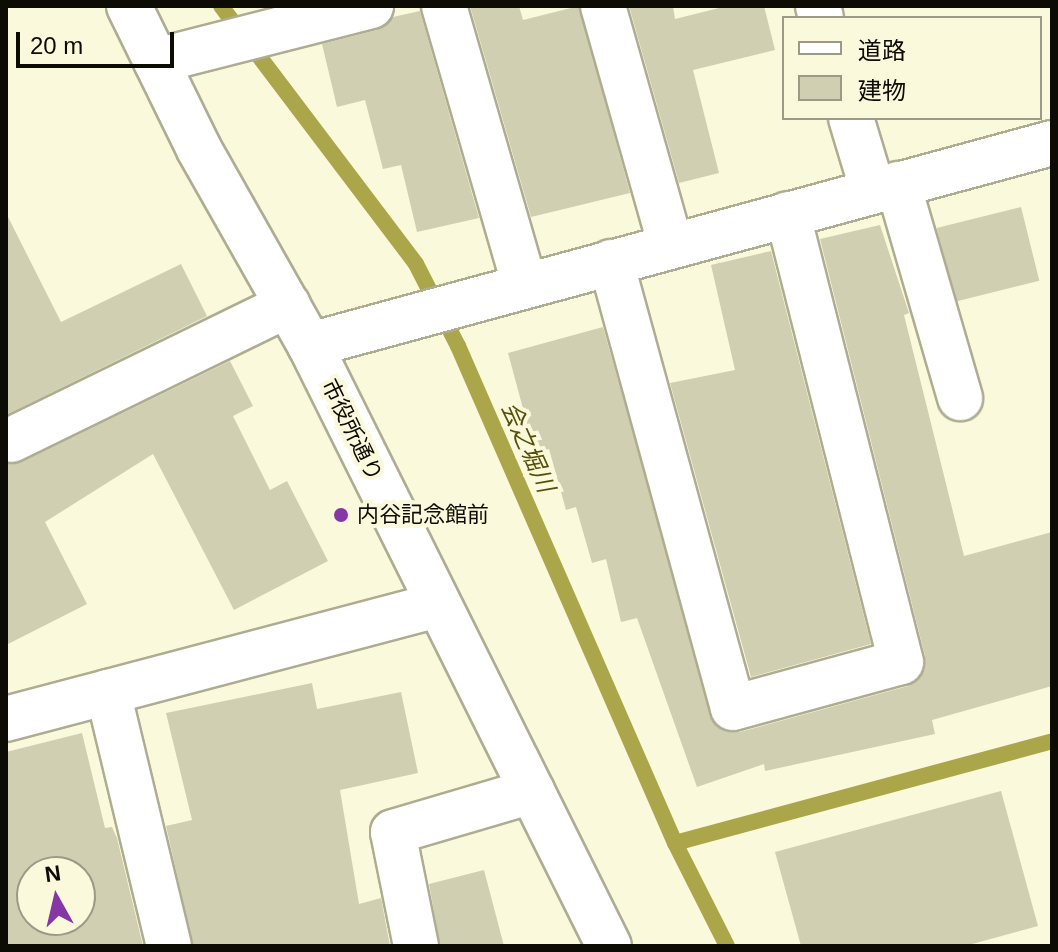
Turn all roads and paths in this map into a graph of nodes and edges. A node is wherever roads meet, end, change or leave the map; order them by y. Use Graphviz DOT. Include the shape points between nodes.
graph roads {
  1 [pos="129,6"];
  2 [pos="371,6"];
  3 [pos="444,6"];
  4 [pos="603,6"];
  5 [pos="156,61"];
  6 [pos="852,120"];
  7 [pos="1052,143"];
  8 [pos="885,188"];
  9 [pos="788,214"];
  10 [pos="671,246"];
  11 [pos="611,262"];
  12 [pos="525,286"];
  13 [pos="288,305"];
  14 [pos="310,345"];
  15 [pos="960,398"];
  16 [pos="11,440"];
  17 [pos="438,605"];
  18 [pos="108,692"];
  19 [pos="6,719"];
  20 [pos="532,791"];
  21 [pos="169,946"];
  22 [pos="416,946"];
  23 [pos="609,946"];
  1 -- 5 [label="street, 市役所通り"];
  2 -- 5 [label="street"];
  3 -- 12 [label="street"];
  4 -- 10 [label="street"];
  5 -- 13 [label="street, 市役所通り"];
  6 -- 8 [label="street"];
  7 -- 8 [label="street"];
  8 -- 9 [label="street"];
  8 -- 15 [label="street"];
  9 -- 10 [label="street"];
  9 -- 11 [label="street" via="901,662 779,696 733,708"];
  10 -- 11 [label="street"];
  11 -- 12 [label="street"];
  12 -- 14 [label="street"];
  13 -- 14 [label="street, 市役所通り"];
  13 -- 16 [label="street"];
  14 -- 17 [label="street, 市役所通り"];
  17 -- 18 [label="street"];
  17 -- 20 [label="street, 市役所通り"];
  18 -- 19 [label="street"];
  18 -- 21 [label="street"];
  20 -- 22 [label="street" via="393,832"];
  20 -- 23 [label="street, 市役所通り"];
}
